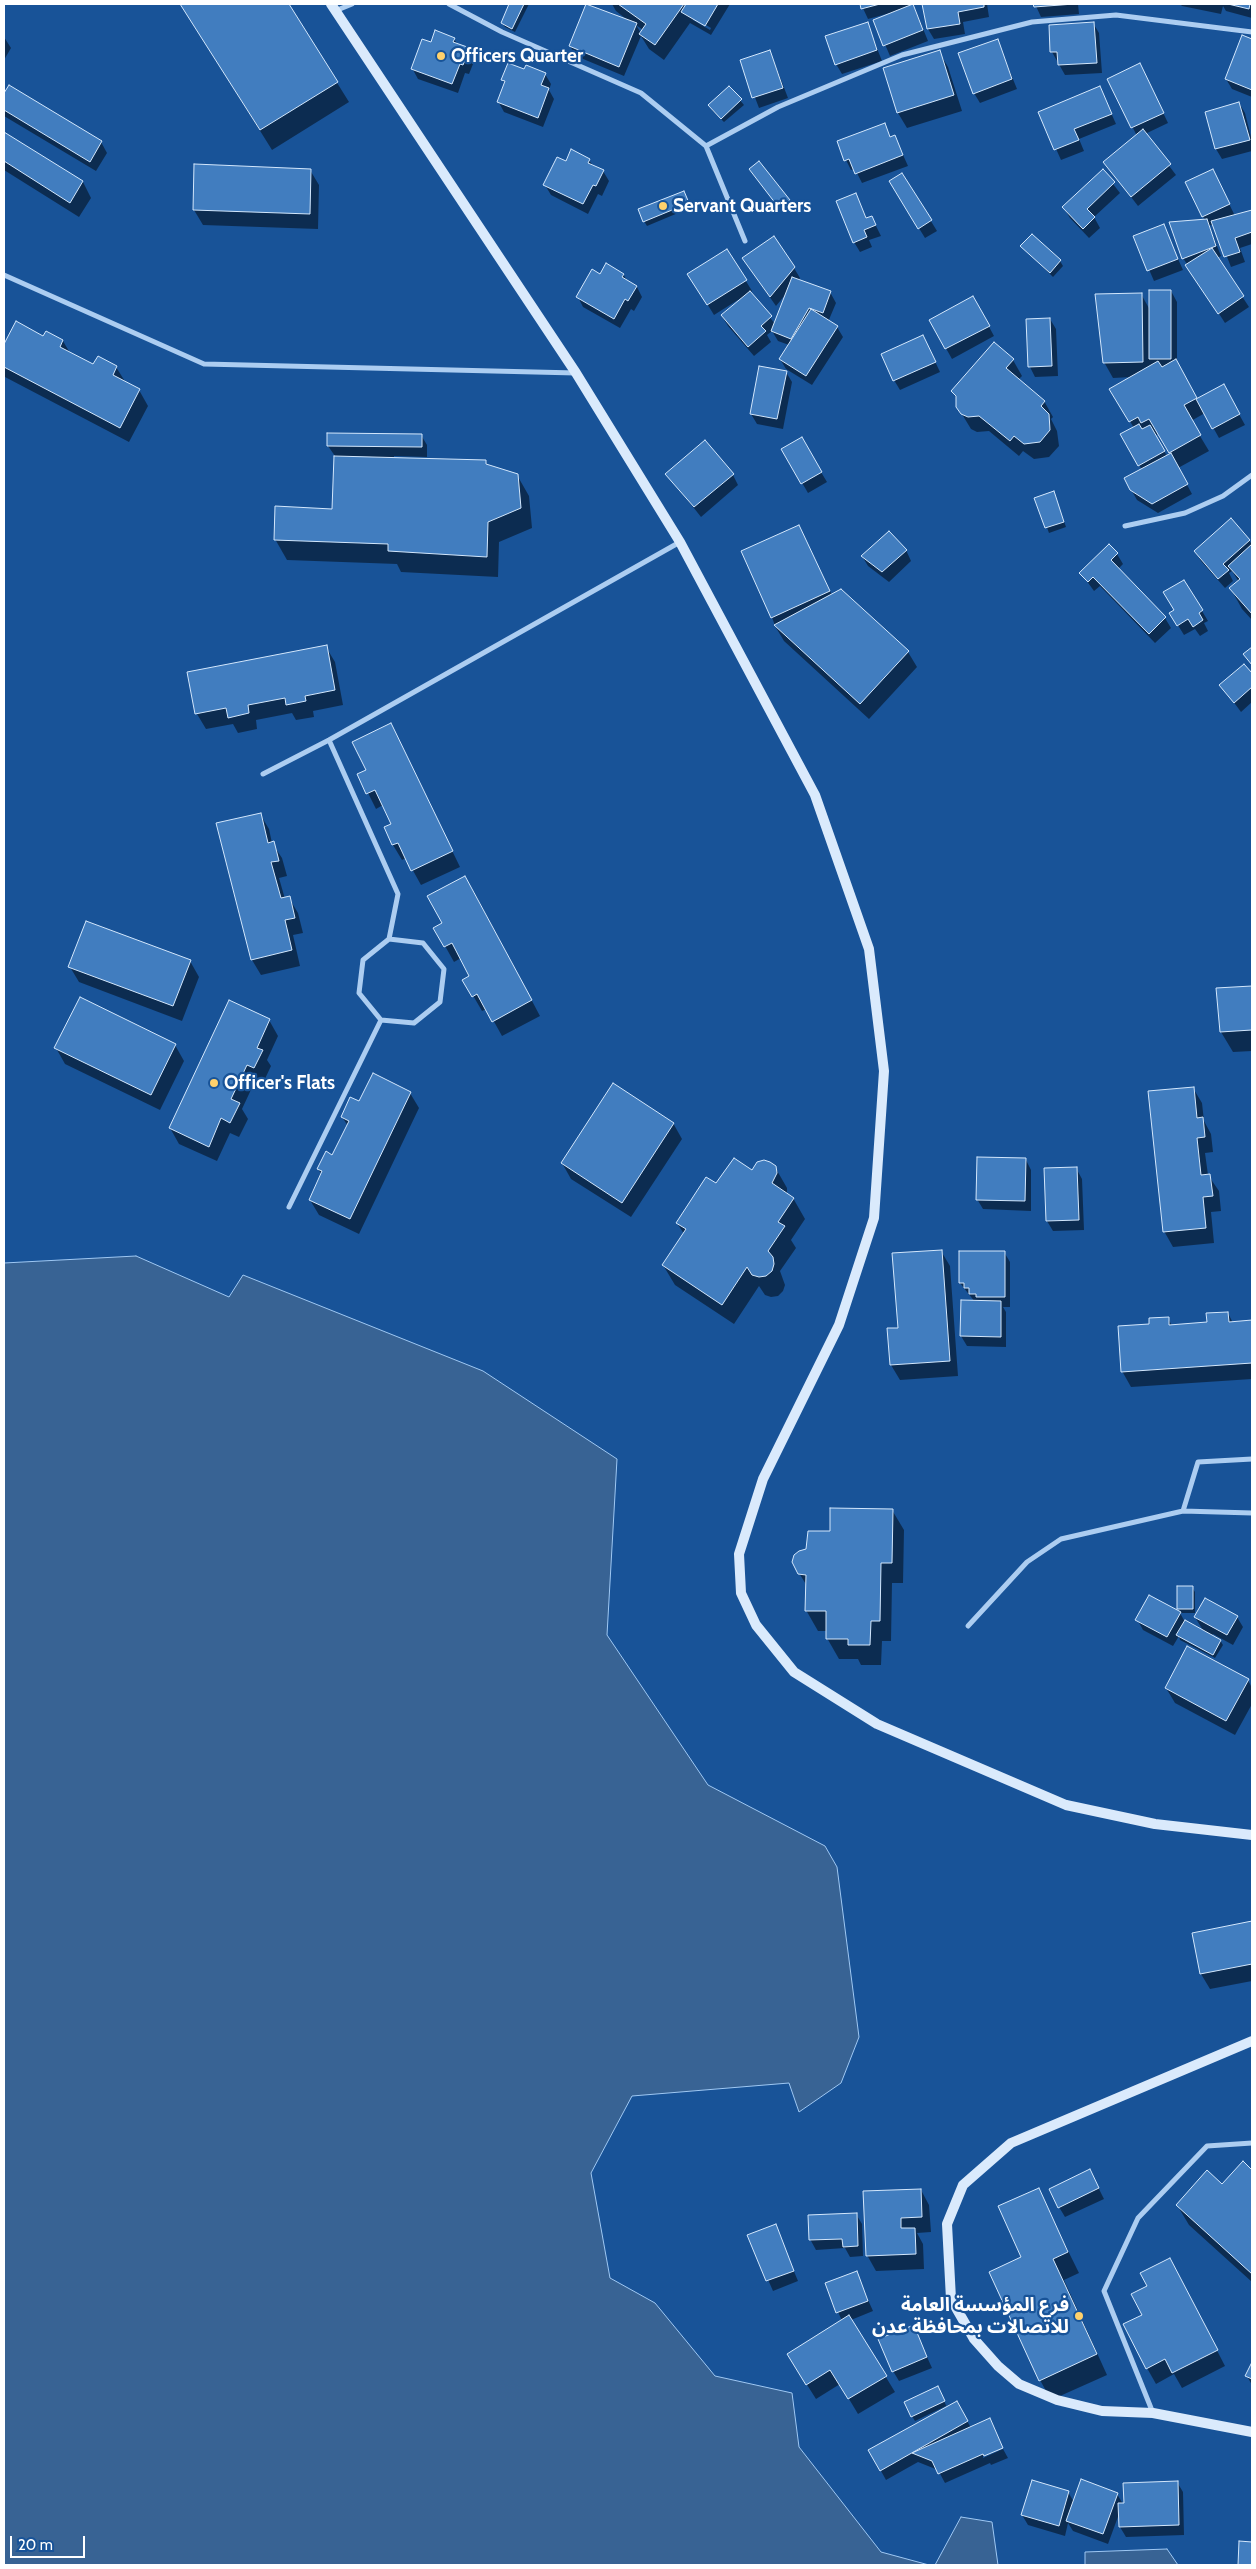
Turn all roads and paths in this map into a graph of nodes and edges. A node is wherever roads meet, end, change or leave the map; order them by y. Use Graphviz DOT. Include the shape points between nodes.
graph roads {
  1 [pos="352,4"];
  2 [pos="448,4"];
  3 [pos="333,7"];
  4 [pos="1252,32"];
  5 [pos="706,146"];
  6 [pos="745,241"];
  7 [pos="4,275"];
  8 [pos="576,373"];
  9 [pos="1252,475"];
  10 [pos="1125,526"];
  11 [pos="680,542"];
  12 [pos="329,740"];
  13 [pos="263,774"];
  14 [pos="389,939"];
  15 [pos="381,1020"];
  16 [pos="289,1207"];
  17 [pos="1252,1459"];
  18 [pos="1183,1511"];
  19 [pos="1252,1513"];
  20 [pos="968,1626"];
  21 [pos="1252,1835"];
  22 [pos="1252,2041"];
  23 [pos="1252,2143"];
  24 [pos="1153,2413"];
  25 [pos="1252,2432"];
  1 -- 3 [label="street"];
  2 -- 5 [label="street" via="502,32 641,93"];
  3 -- 8 [label="main road"];
  4 -- 5 [label="street" via="1116,15 1032,22 902,55 778,107"];
  5 -- 6 [label="street"];
  7 -- 8 [label="street" via="204,364"];
  8 -- 11 [label="main road"];
  9 -- 10 [label="street" via="1222,496 1185,513"];
  11 -- 12 [label="street"];
  11 -- 21 [label="main road" via="815,795 869,949 884,1071 874,1218 840,1325 763,1479 739,1554 740,1593 756,1624 794,1672 877,1724 1066,1805 1155,1824"];
  12 -- 13 [label="street"];
  12 -- 14 [label="street" via="398,894"];
  14 -- 15 [label="street" via="363,960 361,977 360,993"];
  14 -- 15 [label="street" via="423,943 444,969 440,1002 414,1023"];
  15 -- 16 [label="street"];
  17 -- 18 [label="street" via="1198,1462"];
  18 -- 19 [label="street"];
  18 -- 20 [label="street" via="1061,1539 1027,1562"];
  22 -- 24 [label="main road" via="1011,2143 962,2185 947,2224 951,2299 974,2339 998,2366 1018,2384 1057,2400 1102,2411"];
  23 -- 24 [label="street" via="1207,2146 1138,2218 1104,2292"];
  24 -- 25 [label="main road"];
}
